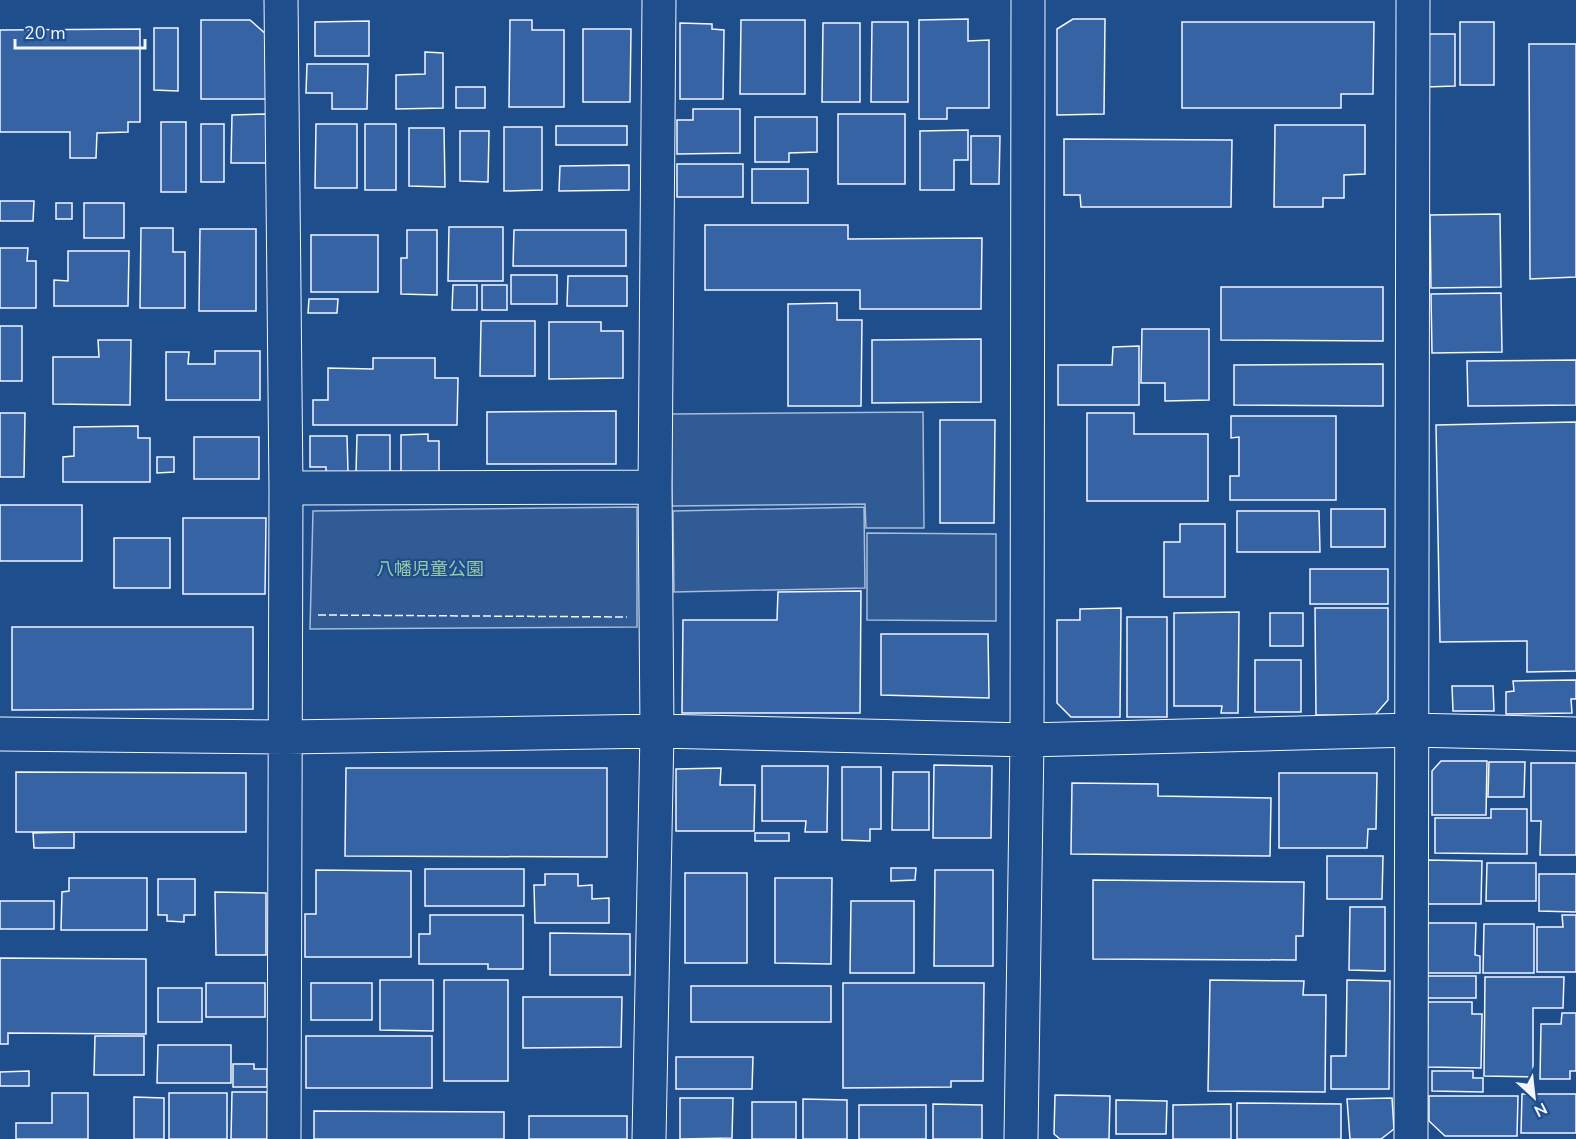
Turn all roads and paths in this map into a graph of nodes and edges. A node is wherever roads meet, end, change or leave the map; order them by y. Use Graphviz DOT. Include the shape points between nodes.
graph roads {
  1 [pos="281,0"];
  2 [pos="659,0"];
  3 [pos="1028,0"];
  4 [pos="1413,0"];
  5 [pos="656,487"];
  6 [pos="286,488"];
  7 [pos="1412,730"];
  8 [pos="657,732"];
  9 [pos="0,734"];
  10 [pos="1576,734"];
  11 [pos="286,736"];
  12 [pos="1027,740"];
  13 [pos="284,1139"];
  14 [pos="649,1139"];
  15 [pos="1021,1139"];
  16 [pos="1411,1139"];
  1 -- 6 [label="street"];
  2 -- 5 [label="street"];
  3 -- 12 [label="street"];
  4 -- 7 [label="street"];
  5 -- 6 [label="street"];
  5 -- 8 [label="street"];
  6 -- 11 [label="street"];
  7 -- 10 [label="street"];
  7 -- 12 [label="street"];
  7 -- 16 [label="street"];
  8 -- 11 [label="street"];
  8 -- 12 [label="street"];
  8 -- 14 [label="street"];
  9 -- 11 [label="street"];
  11 -- 13 [label="street"];
  12 -- 15 [label="street"];
}
